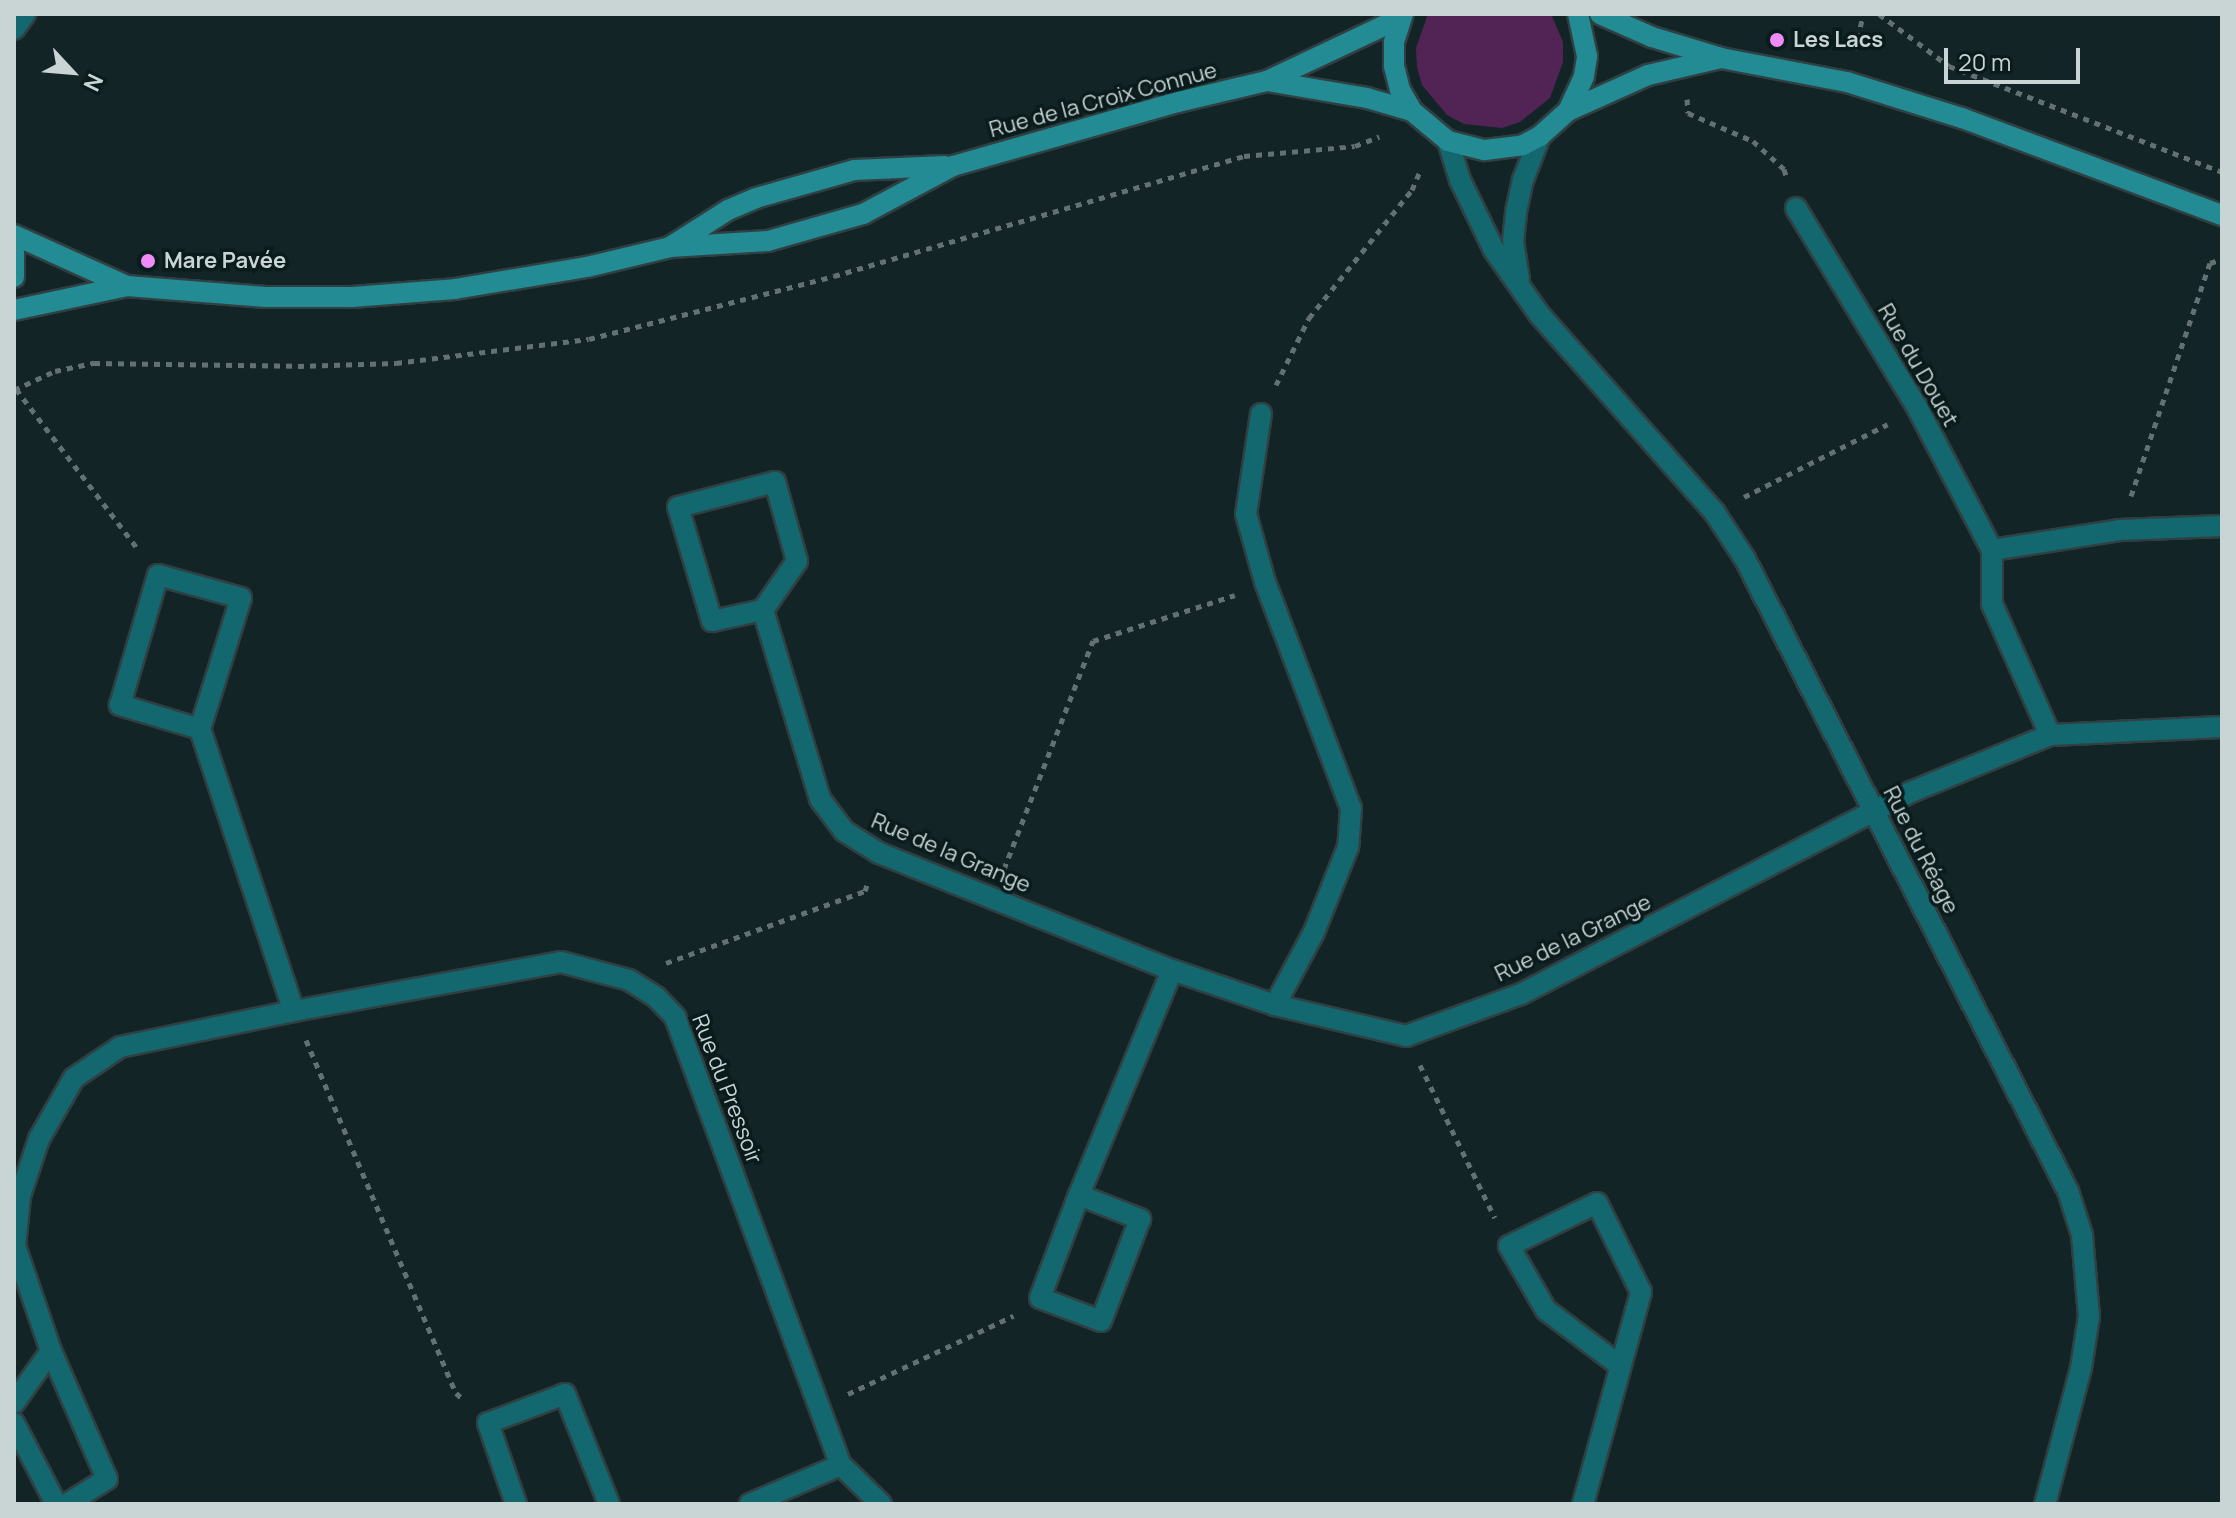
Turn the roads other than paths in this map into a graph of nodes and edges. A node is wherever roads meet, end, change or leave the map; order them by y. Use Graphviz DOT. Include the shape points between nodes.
graph roads {
  1 [pos="25,14"];
  2 [pos="1578,14"];
  3 [pos="1600,14"];
  4 [pos="1402,16"];
  5 [pos="14,29"];
  6 [pos="1721,58"];
  7 [pos="1267,81"];
  8 [pos="1568,111"];
  9 [pos="1429,127"];
  10 [pos="1540,136"];
  11 [pos="953,166"];
  12 [pos="1796,208"];
  13 [pos="2222,215"];
  14 [pos="14,235"];
  15 [pos="670,247"];
  16 [pos="14,252"];
  17 [pos="14,277"];
  18 [pos="127,286"];
  19 [pos="1520,287"];
  20 [pos="14,310"];
  21 [pos="1261,414"];
  22 [pos="2222,526"];
  23 [pos="1992,550"];
  24 [pos="763,610"];
  25 [pos="2222,727"];
  26 [pos="200,729"];
  27 [pos="2050,735"];
  28 [pos="1877,812"];
  29 [pos="1172,970"];
  30 [pos="1275,1005"];
  31 [pos="294,1011"];
  32 [pos="1079,1195"];
  33 [pos="51,1351"];
  34 [pos="1619,1365"];
  35 [pos="14,1403"];
  36 [pos="14,1423"];
  37 [pos="841,1465"];
  38 [pos="56,1504"];
  39 [pos="67,1504"];
  40 [pos="516,1504"];
  41 [pos="609,1504"];
  42 [pos="750,1504"];
  43 [pos="881,1504"];
  44 [pos="1583,1504"];
  45 [pos="2045,1504"];
  1 -- 5 [label="street"];
  2 -- 8 [label="main road" via="1587,56"];
  3 -- 6 [label="main road"];
  4 -- 7 [label="main road, Rue de la Croix Connue"];
  4 -- 9 [label="main road" via="1394,66 1400,90"];
  6 -- 8 [label="main road" via="1617,86"];
  6 -- 13 [label="main road" via="1847,82 1962,118"];
  7 -- 9 [label="main road, Rue de la Croix Connue" via="1367,98"];
  7 -- 11 [label="main road, Rue de la Croix Connue"];
  8 -- 10 [label="main road"];
  9 -- 10 [label="main road, Rue de la Croix Connue" via="1466,148 1504,150"];
  9 -- 19 [label="street, Rue du Réage" via="1494,250"];
  10 -- 19 [label="street, Rue du Réage" via="1516,212 1513,242"];
  11 -- 15 [label="main road, Rue de la Croix Connue" via="850,218 768,241"];
  11 -- 15 [label="main road, Rue de la Croix Connue" via="854,170 728,210"];
  12 -- 23 [label="street, Rue du Douet" via="1918,409"];
  14 -- 18 [label="main road, Rue de la Croix Connue"];
  15 -- 18 [label="main road, Rue de la Croix Connue" via="455,289 352,297 266,297"];
  16 -- 17 [label="main road"];
  18 -- 20 [label="main road, Rue de la Croix Connue"];
  19 -- 28 [label="street, Rue du Réage" via="1715,513 1745,559"];
  21 -- 30 [label="street" via="1246,514 1265,582 1351,808 1348,847 1314,932"];
  22 -- 23 [label="street" via="2119,530"];
  23 -- 27 [label="street, Rue du Douet" via="1992,604"];
  24 -- 24 [label="street" via="712,621 678,507 775,482 797,561"];
  24 -- 29 [label="street, Rue de la Grange" via="820,799 844,831 879,853"];
  25 -- 27 [label="street"];
  26 -- 26 [label="street" via="241,598 158,575 120,705"];
  26 -- 31 [label="street"];
  27 -- 28 [label="street" via="1911,792"];
  28 -- 30 [label="street, Rue de la Grange" via="1521,994 1406,1036"];
  28 -- 45 [label="street, Rue du Réage" via="2068,1191 2082,1235 2089,1316 2081,1368"];
  29 -- 30 [label="street, Rue de la Grange"];
  29 -- 32 [label="street"];
  31 -- 33 [label="street, Rue du Pressoir" via="120,1047 74,1078 34,1153 20,1196 15,1246"];
  31 -- 37 [label="street, Rue du Pressoir" via="561,962 629,980 656,997 675,1017"];
  32 -- 32 [label="street" via="1040,1298 1101,1321 1140,1219"];
  33 -- 35 [label="street"];
  33 -- 39 [label="street, Rue du Pressoir" via="107,1479"];
  34 -- 34 [label="street" via="1641,1292 1597,1203 1509,1246 1546,1310"];
  34 -- 44 [label="street"];
  36 -- 38 [label="street"];
  37 -- 42 [label="street"];
  37 -- 43 [label="street, Rue du Pressoir"];
  40 -- 41 [label="street" via="488,1423 565,1394"];
}
